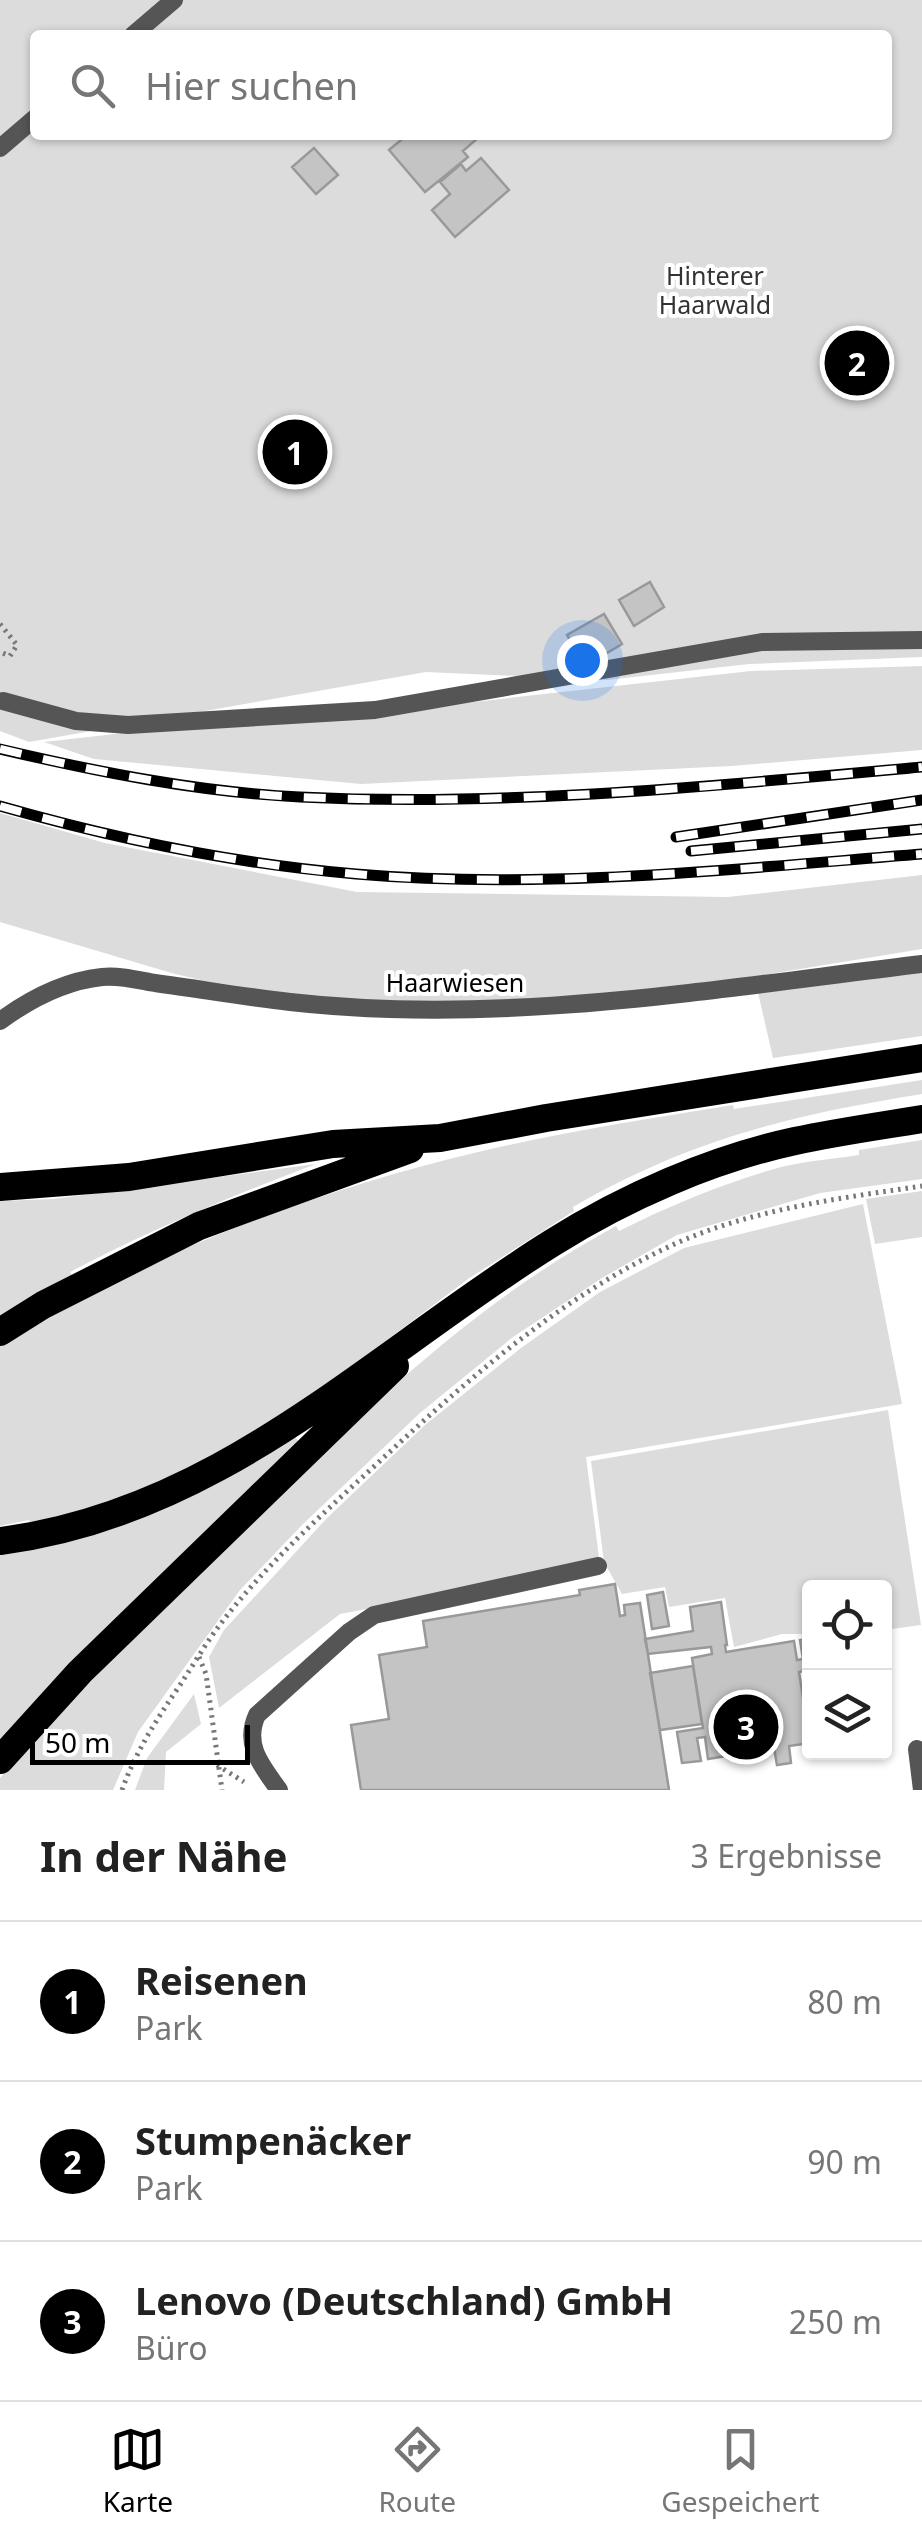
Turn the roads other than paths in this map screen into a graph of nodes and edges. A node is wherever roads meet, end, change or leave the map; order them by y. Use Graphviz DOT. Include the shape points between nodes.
graph roads {
  1 [pos="174,0"];
  2 [pos="139,30"];
  3 [pos="30,122"];
  4 [pos="0,148"];
  5 [pos="922,640"];
  6 [pos="3,701"];
  7 [pos="922,964"];
  8 [pos="0,1021"];
  9 [pos="922,1058"];
  10 [pos="922,1119"];
  11 [pos="440,1138"];
  12 [pos="0,1187"];
  13 [pos="443,1320"];
  14 [pos="0,1332"];
  15 [pos="0,1541"];
  16 [pos="598,1566"];
  17 [pos="916,1749"];
  18 [pos="0,1760"];
  19 [pos="280,1790"];
  20 [pos="922,1790"];
  1 -- 2 [label="lane"];
  3 -- 4 [label="lane"];
  5 -- 6 [label="lane" via="762,642 328,714 128,726 76,721"];
  7 -- 8 [label="lane, Haarwiesen" via="646,998 423,1011 290,1002 106,976 67,984"];
  9 -- 11 [label="highway"];
  10 -- 13 [label="highway" via="730,1159 635,1198 553,1242"];
  11 -- 12 [label="highway" via="333,1144 128,1177"];
  11 -- 14 [label="highway" via="199,1226"];
  13 -- 15 [label="highway" via="297,1423 192,1484 76,1526"];
  13 -- 18 [label="highway" via="80,1672"];
  16 -- 19 [label="lane" via="374,1615 349,1632 252,1727 254,1754"];
  17 -- 20 [label="lane"];
}
